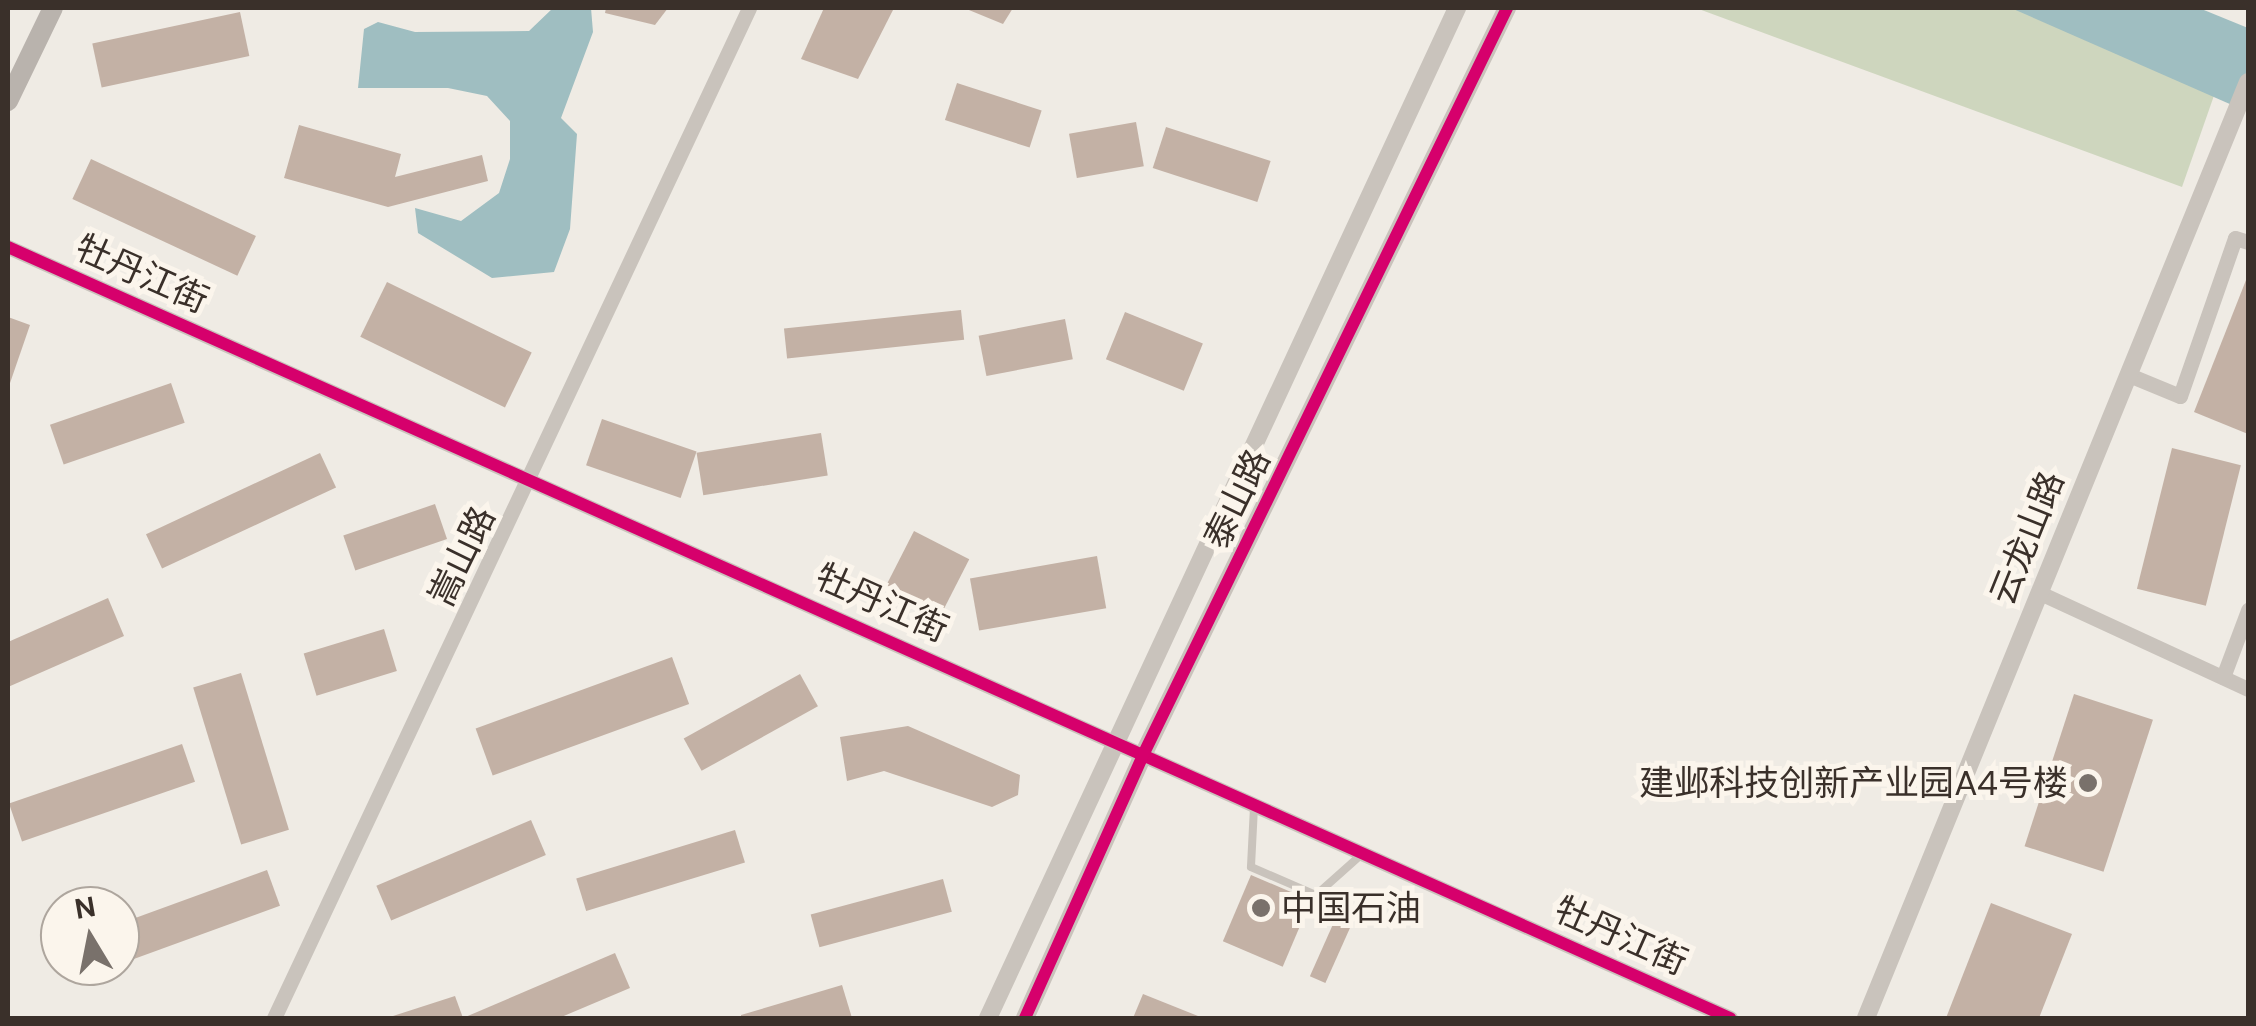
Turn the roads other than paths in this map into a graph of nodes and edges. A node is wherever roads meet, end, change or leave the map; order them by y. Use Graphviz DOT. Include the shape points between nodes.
graph roads {
  1 [pos="54,8"];
  2 [pos="749,8"];
  3 [pos="1457,8"];
  4 [pos="1508,8"];
  5 [pos="2248,82"];
  6 [pos="8,100"];
  7 [pos="2248,242"];
  8 [pos="8,247"];
  9 [pos="2129,374"];
  10 [pos="532,481"];
  11 [pos="2040,593"];
  12 [pos="2248,610"];
  13 [pos="2224,677"];
  14 [pos="2248,688"];
  15 [pos="1112,738"];
  16 [pos="1144,753"];
  17 [pos="1254,802"];
  18 [pos="1364,852"];
  19 [pos="274,1018"];
  20 [pos="988,1018"];
  21 [pos="1025,1018"];
  22 [pos="1730,1018"];
  23 [pos="1866,1018"];
  1 -- 6 [label="main road"];
  2 -- 10 [label="street, 嵩山路"];
  3 -- 15 [label="street, 泰山路"];
  4 -- 16 [label="street, 泰山路"];
  5 -- 9 [label="street, 云龙山路"];
  7 -- 9 [label="street" via="2235,238 2180,396"];
  8 -- 10 [label="street, 牡丹江街"];
  9 -- 11 [label="street, 云龙山路"];
  10 -- 15 [label="street, 牡丹江街"];
  10 -- 19 [label="street, 嵩山路"];
  11 -- 13 [label="street"];
  11 -- 23 [label="street, 云龙山路"];
  12 -- 13 [label="street"];
  13 -- 14 [label="street"];
  15 -- 16 [label="street, 牡丹江街"];
  15 -- 20 [label="street, 泰山路"];
  16 -- 17 [label="street, 牡丹江街"];
  16 -- 21 [label="street, 泰山路"];
  17 -- 18 [label="street, 牡丹江街"];
  17 -- 18 [label="lane" via="1252,867 1316,895"];
  18 -- 22 [label="street, 牡丹江街"];
}
